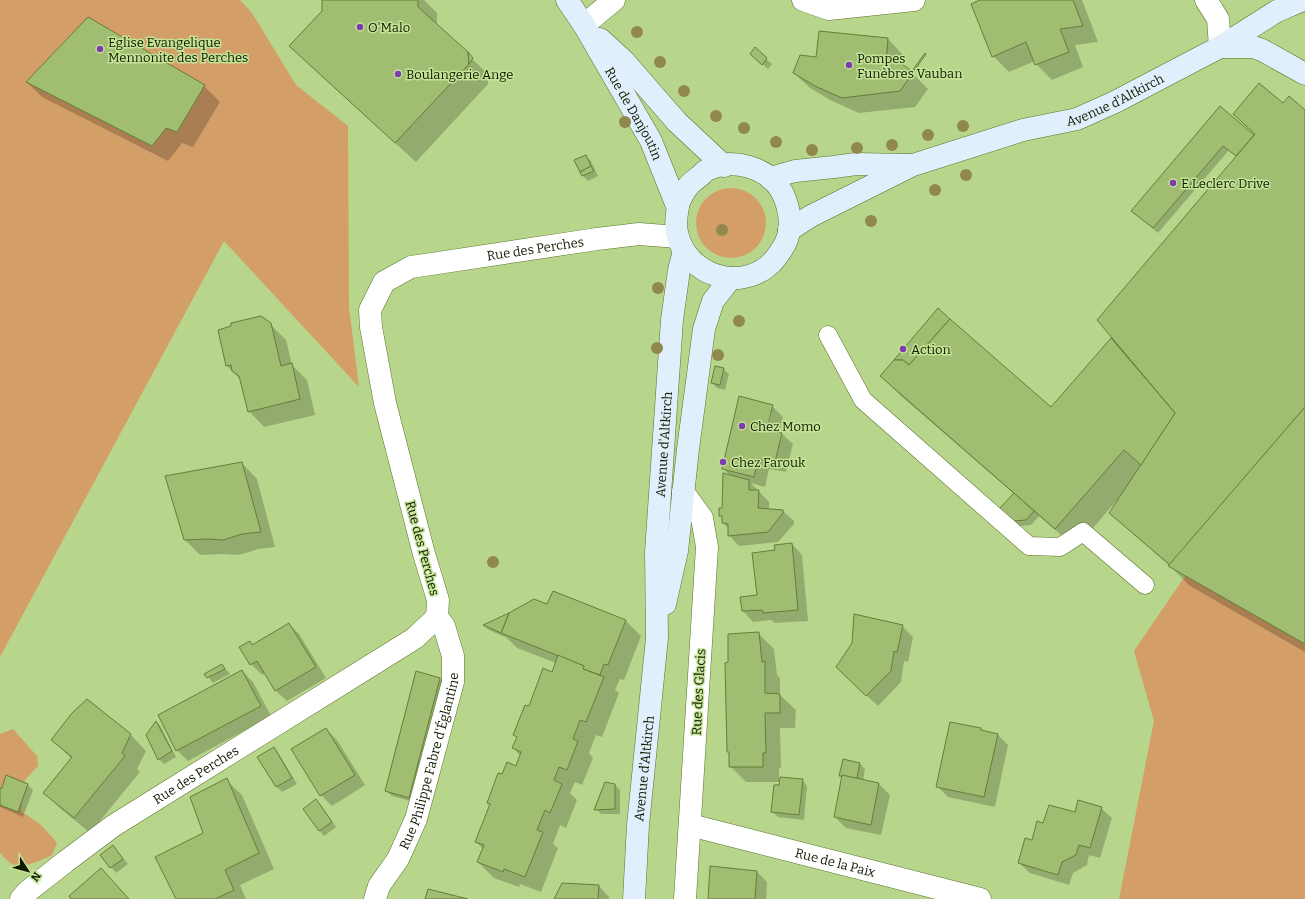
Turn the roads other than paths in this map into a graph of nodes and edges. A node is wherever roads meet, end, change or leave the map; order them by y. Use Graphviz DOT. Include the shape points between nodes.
graph roads {
  1 [pos="567,0"];
  2 [pos="614,0"];
  3 [pos="804,0"];
  4 [pos="914,0"];
  5 [pos="1206,0"];
  6 [pos="1303,0"];
  7 [pos="584,24"];
  8 [pos="1220,47"];
  9 [pos="1305,74"];
  10 [pos="913,165"];
  11 [pos="724,166"];
  12 [pos="770,178"];
  13 [pos="676,206"];
  14 [pos="789,230"];
  15 [pos="681,244"];
  16 [pos="731,278"];
  17 [pos="828,335"];
  18 [pos="683,492"];
  19 [pos="1145,586"];
  20 [pos="437,617"];
  21 [pos="657,638"];
  22 [pos="690,825"];
  23 [pos="21,899"];
  24 [pos="375,899"];
  25 [pos="634,899"];
  26 [pos="685,899"];
  27 [pos="980,899"];
  1 -- 7 [label="street, Rue de Danjoutin"];
  2 -- 7 [label="street"];
  3 -- 4 [label="street" via="829,9"];
  5 -- 8 [label="street" via="1218,19"];
  6 -- 8 [label="street, Avenue d'Altkirch" via="1277,11"];
  7 -- 11 [label="street, Rue de Danjoutin"];
  7 -- 13 [label="street, Rue de Danjoutin" via="651,141"];
  8 -- 9 [label="street" via="1258,49"];
  8 -- 10 [label="street, Avenue d'Altkirch" via="1077,119 1023,130"];
  10 -- 12 [label="street, Avenue d'Altkirch" via="856,164 794,171"];
  10 -- 14 [label="street, Avenue d'Altkirch" via="810,216"];
  11 -- 12 [label="street" via="738,165 756,169"];
  11 -- 13 [label="street" via="707,170 688,187"];
  12 -- 14 [label="street" via="781,191 788,207"];
  13 -- 15 [label="street"];
  14 -- 16 [label="street" via="779,254 768,266 754,274"];
  15 -- 16 [label="street" via="694,263 706,272"];
  15 -- 20 [label="street, Rue des Perches" via="639,234 597,239 411,267 384,282 370,310 371,327 385,402 438,600"];
  15 -- 21 [label="street, Avenue d'Altkirch" via="671,328 656,552"];
  16 -- 18 [label="street, Avenue d'Altkirch" via="714,301 704,329"];
  17 -- 19 [label="lane" via="863,400 1029,546 1060,547 1083,532"];
  18 -- 21 [label="street, Avenue d'Altkirch" via="677,551"];
  18 -- 22 [label="street, Rue des Glacis" via="702,518 707,547"];
  20 -- 23 [label="street, Rue des Perches" via="416,638 113,826 64,862"];
  20 -- 24 [label="street, Rue Philippe Fabre d'Églantine" via="444,626 453,656 453,682 416,819 398,859 379,886"];
  21 -- 25 [label="street, Avenue d'Altkirch" via="638,825"];
  22 -- 26 [label="street, Rue des Glacis"];
  22 -- 27 [label="street, Rue de la Paix"];
}
